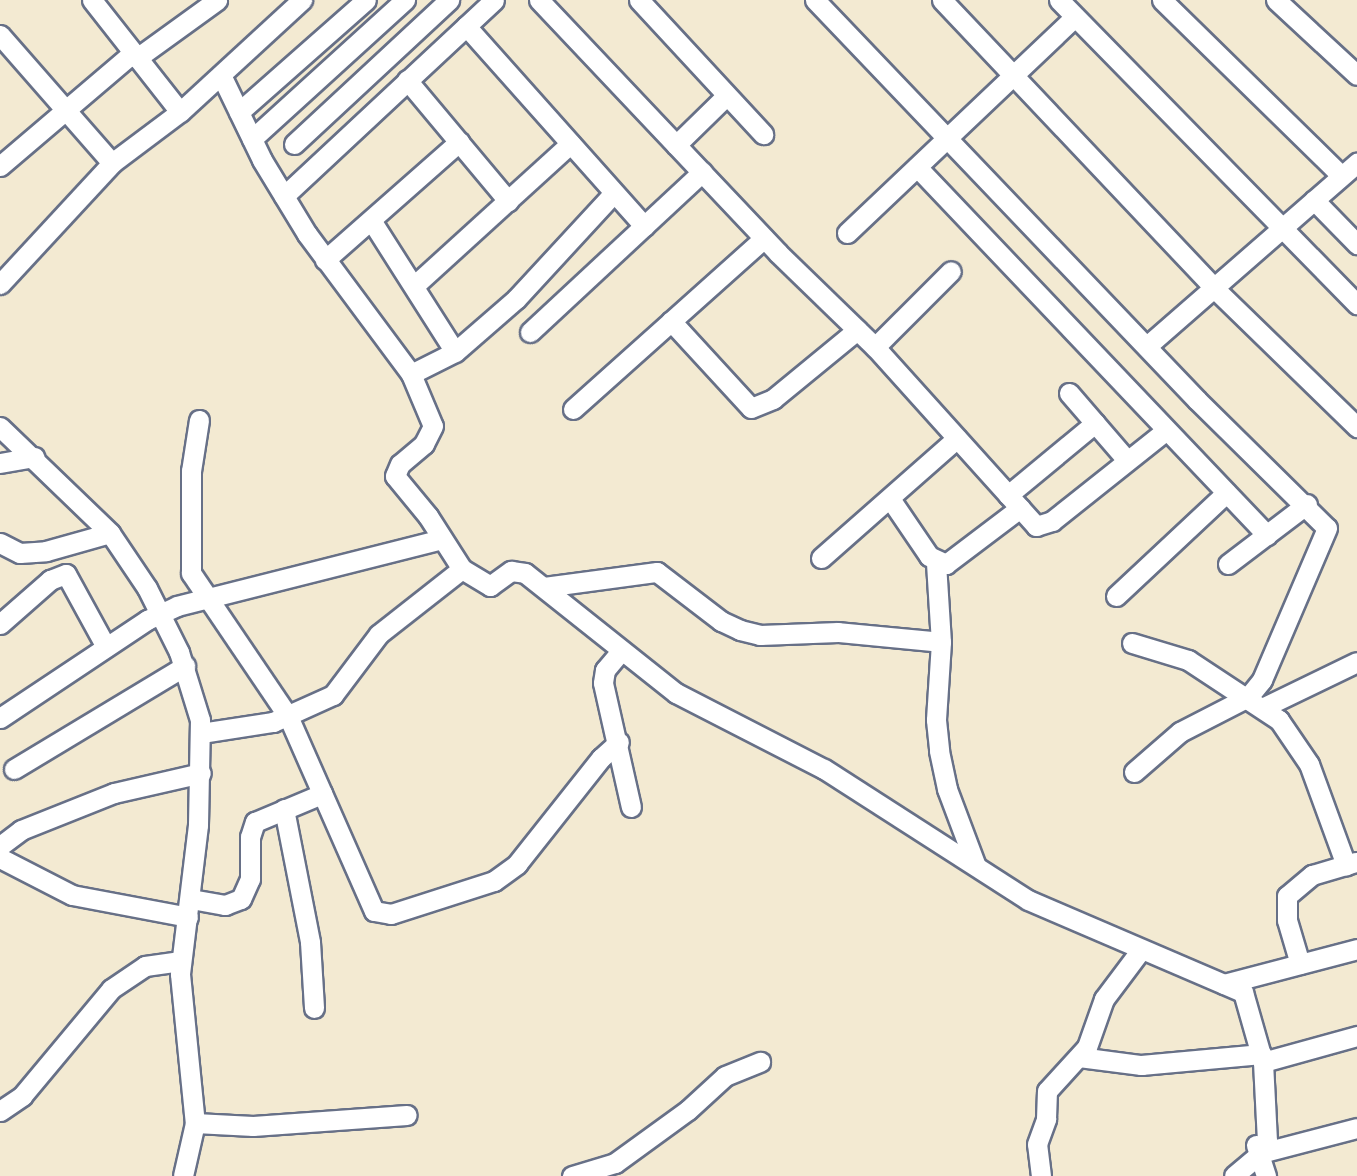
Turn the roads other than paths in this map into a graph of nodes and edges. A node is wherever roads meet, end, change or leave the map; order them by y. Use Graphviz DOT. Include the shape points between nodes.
graph roads {
  1 [pos="92,0"];
  2 [pos="217,0"];
  3 [pos="302,0"];
  4 [pos="366,0"];
  5 [pos="405,0"];
  6 [pos="449,0"];
  7 [pos="494,0"];
  8 [pos="539,0"];
  9 [pos="639,0"];
  10 [pos="815,0"];
  11 [pos="942,0"];
  12 [pos="1059,0"];
  13 [pos="1161,0"];
  14 [pos="1276,0"];
  15 [pos="1075,18"];
  16 [pos="466,26"];
  17 [pos="0,35"];
  18 [pos="135,55"];
  19 [pos="1013,72"];
  20 [pos="221,75"];
  21 [pos="1357,75"];
  22 [pos="407,80"];
  23 [pos="726,97"];
  24 [pos="66,109"];
  25 [pos="180,111"];
  26 [pos="239,112"];
  27 [pos="763,134"];
  28 [pos="946,138"];
  29 [pos="252,139"];
  30 [pos="459,142"];
  31 [pos="294,144"];
  32 [pos="569,144"];
  33 [pos="676,145"];
  34 [pos="112,163"];
  35 [pos="1357,163"];
  36 [pos="0,166"];
  37 [pos="917,167"];
  38 [pos="702,172"];
  39 [pos="1341,175"];
  40 [pos="613,194"];
  41 [pos="284,196"];
  42 [pos="508,201"];
  43 [pos="1314,201"];
  44 [pos="371,220"];
  45 [pos="644,226"];
  46 [pos="1282,228"];
  47 [pos="847,233"];
  48 [pos="764,238"];
  49 [pos="1357,244"];
  50 [pos="325,260"];
  51 [pos="951,271"];
  52 [pos="0,284"];
  53 [pos="415,285"];
  54 [pos="1213,286"];
  55 [pos="1357,304"];
  56 [pos="671,321"];
  57 [pos="857,330"];
  58 [pos="530,332"];
  59 [pos="1147,346"];
  60 [pos="874,347"];
  61 [pos="455,352"];
  62 [pos="411,374"];
  63 [pos="1069,393"];
  64 [pos="573,409"];
  65 [pos="199,420"];
  66 [pos="1095,423"];
  67 [pos="0,427"];
  68 [pos="1357,428"];
  69 [pos="1165,431"];
  70 [pos="957,438"];
  71 [pos="34,457"];
  72 [pos="1126,459"];
  73 [pos="0,463"];
  74 [pos="1226,493"];
  75 [pos="891,500"];
  76 [pos="1014,502"];
  77 [pos="1307,504"];
  78 [pos="110,533"];
  79 [pos="1267,535"];
  80 [pos="441,538"];
  81 [pos="0,543"];
  82 [pos="821,558"];
  83 [pos="936,563"];
  84 [pos="1227,564"];
  85 [pos="462,569"];
  86 [pos="544,587"];
  87 [pos="1116,596"];
  88 [pos="205,598"];
  89 [pos="160,613"];
  90 [pos="0,624"];
  91 [pos="942,642"];
  92 [pos="1132,643"];
  93 [pos="106,647"];
  94 [pos="621,651"];
  95 [pos="1357,662"];
  96 [pos="185,666"];
  97 [pos="1256,702"];
  98 [pos="288,716"];
  99 [pos="0,718"];
  100 [pos="201,733"];
  101 [pos="619,742"];
  102 [pos="14,769"];
  103 [pos="1134,772"];
  104 [pos="201,773"];
  105 [pos="322,794"];
  106 [pos="631,807"];
  107 [pos="284,809"];
  108 [pos="0,846"];
  109 [pos="0,858"];
  110 [pos="1351,864"];
  111 [pos="976,866"];
  112 [pos="190,908"];
  113 [pos="1357,949"];
  114 [pos="1140,951"];
  115 [pos="181,961"];
  116 [pos="1300,964"];
  117 [pos="1224,984"];
  118 [pos="314,1008"];
  119 [pos="1357,1037"];
  120 [pos="1079,1058"];
  121 [pos="1262,1058"];
  122 [pos="760,1062"];
  123 [pos="0,1111"];
  124 [pos="407,1115"];
  125 [pos="195,1123"];
  126 [pos="1357,1128"];
  127 [pos="1258,1148"];
  128 [pos="183,1176"];
  129 [pos="572,1176"];
  130 [pos="1041,1176"];
  131 [pos="1234,1176"];
  132 [pos="1266,1176"];
  1 -- 18 [label="street"];
  2 -- 18 [label="street"];
  3 -- 20 [label="street"];
  4 -- 26 [label="street"];
  5 -- 29 [label="street"];
  6 -- 31 [label="street"];
  7 -- 16 [label="street"];
  8 -- 33 [label="street"];
  9 -- 23 [label="street"];
  10 -- 28 [label="street"];
  11 -- 19 [label="street"];
  12 -- 15 [label="street"];
  13 -- 39 [label="street"];
  14 -- 21 [label="street"];
  15 -- 19 [label="street"];
  15 -- 46 [label="street"];
  16 -- 22 [label="street"];
  16 -- 32 [label="street"];
  17 -- 24 [label="street"];
  18 -- 24 [label="street"];
  18 -- 25 [label="street"];
  19 -- 28 [label="street"];
  19 -- 54 [label="street"];
  20 -- 25 [label="street"];
  20 -- 26 [label="street"];
  22 -- 30 [label="street"];
  22 -- 41 [label="street"];
  23 -- 27 [label="street"];
  23 -- 33 [label="street"];
  24 -- 34 [label="street"];
  24 -- 36 [label="street"];
  25 -- 34 [label="street"];
  26 -- 29 [label="street"];
  28 -- 37 [label="street"];
  28 -- 59 [label="street"];
  29 -- 41 [label="street"];
  30 -- 42 [label="street"];
  30 -- 44 [label="street"];
  32 -- 40 [label="street"];
  32 -- 42 [label="street"];
  33 -- 38 [label="street"];
  34 -- 52 [label="street"];
  35 -- 39 [label="street"];
  37 -- 47 [label="street"];
  37 -- 69 [label="street"];
  38 -- 45 [label="street"];
  38 -- 48 [label="street"];
  39 -- 43 [label="street"];
  40 -- 45 [label="street"];
  40 -- 61 [label="street" via="516,299"];
  41 -- 50 [label="street"];
  42 -- 53 [label="street"];
  43 -- 46 [label="street"];
  43 -- 49 [label="street"];
  44 -- 50 [label="street"];
  44 -- 53 [label="street"];
  45 -- 58 [label="street"];
  46 -- 54 [label="street"];
  46 -- 55 [label="street"];
  48 -- 56 [label="street"];
  48 -- 57 [label="street"];
  50 -- 62 [label="street"];
  51 -- 60 [label="street"];
  53 -- 61 [label="street"];
  54 -- 59 [label="street"];
  54 -- 68 [label="street"];
  56 -- 57 [label="street" via="751,408 773,399"];
  56 -- 64 [label="street"];
  57 -- 60 [label="street"];
  59 -- 77 [label="street"];
  60 -- 70 [label="street"];
  61 -- 62 [label="street"];
  62 -- 80 [label="street" via="433,426 424,444 400,464 395,476"];
  63 -- 66 [label="street"];
  65 -- 88 [label="street" via="191,471 191,573"];
  66 -- 72 [label="street"];
  66 -- 76 [label="street"];
  67 -- 71 [label="street"];
  69 -- 72 [label="street"];
  69 -- 74 [label="street"];
  70 -- 75 [label="street"];
  70 -- 76 [label="street"];
  71 -- 73 [label="street"];
  71 -- 78 [label="street"];
  72 -- 76 [label="street" via="1046,526 1036,526"];
  74 -- 79 [label="street"];
  74 -- 87 [label="street"];
  75 -- 82 [label="street"];
  75 -- 83 [label="street"];
  76 -- 83 [label="street" via="956,561"];
  77 -- 79 [label="street"];
  77 -- 97 [label="street" via="1322,519 1326,538"];
  78 -- 81 [label="street" via="46,551 20,552"];
  78 -- 89 [label="street"];
  79 -- 84 [label="street"];
  80 -- 85 [label="street"];
  80 -- 88 [label="street"];
  83 -- 91 [label="street"];
  85 -- 86 [label="street" via="490,586 518,570"];
  85 -- 98 [label="street" via="379,634 333,695"];
  86 -- 91 [label="street" via="657,572 740,631 760,635 838,632"];
  86 -- 94 [label="street"];
  88 -- 89 [label="street"];
  88 -- 98 [label="street" via="252,658"];
  89 -- 93 [label="street"];
  89 -- 96 [label="street"];
  90 -- 93 [label="street" via="50,580 66,574"];
  91 -- 111 [label="street" via="936,720 939,751 947,789"];
  92 -- 97 [label="street" via="1188,660"];
  93 -- 99 [label="street"];
  94 -- 101 [label="street" via="603,675"];
  94 -- 111 [label="street" via="676,693 824,769"];
  95 -- 97 [label="street"];
  96 -- 100 [label="street"];
  96 -- 102 [label="street"];
  97 -- 103 [label="street" via="1180,732"];
  97 -- 110 [label="street" via="1292,736 1310,764"];
  98 -- 100 [label="street"];
  98 -- 105 [label="street"];
  100 -- 104 [label="street"];
  101 -- 105 [label="street" via="601,758 517,864 472,891 391,914 381,915 367,901"];
  101 -- 106 [label="street"];
  104 -- 108 [label="street" via="114,793 22,830"];
  104 -- 112 [label="street"];
  105 -- 107 [label="street"];
  107 -- 112 [label="street" via="252,828 250,879 241,899"];
  107 -- 118 [label="street" via="307,920"];
  109 -- 112 [label="street" via="72,895"];
  110 -- 116 [label="street" via="1312,875 1286,896 1287,920"];
  111 -- 114 [label="street" via="1028,900"];
  112 -- 115 [label="street"];
  113 -- 116 [label="street"];
  114 -- 117 [label="street"];
  114 -- 120 [label="street" via="1104,999"];
  115 -- 123 [label="street" via="145,966 111,989 22,1096"];
  115 -- 125 [label="street"];
  116 -- 117 [label="street"];
  117 -- 121 [label="street" via="1243,992 1248,1001"];
  119 -- 121 [label="street"];
  120 -- 121 [label="street" via="1141,1065"];
  120 -- 130 [label="street" via="1047,1091 1046,1119 1037,1144"];
  121 -- 127 [label="street" via="1267,1140"];
  122 -- 129 [label="street" via="725,1076 688,1110 615,1163"];
  124 -- 125 [label="street" via="253,1126"];
  125 -- 128 [label="street"];
  126 -- 127 [label="street"];
  127 -- 131 [label="street"];
  127 -- 132 [label="street"];
}
